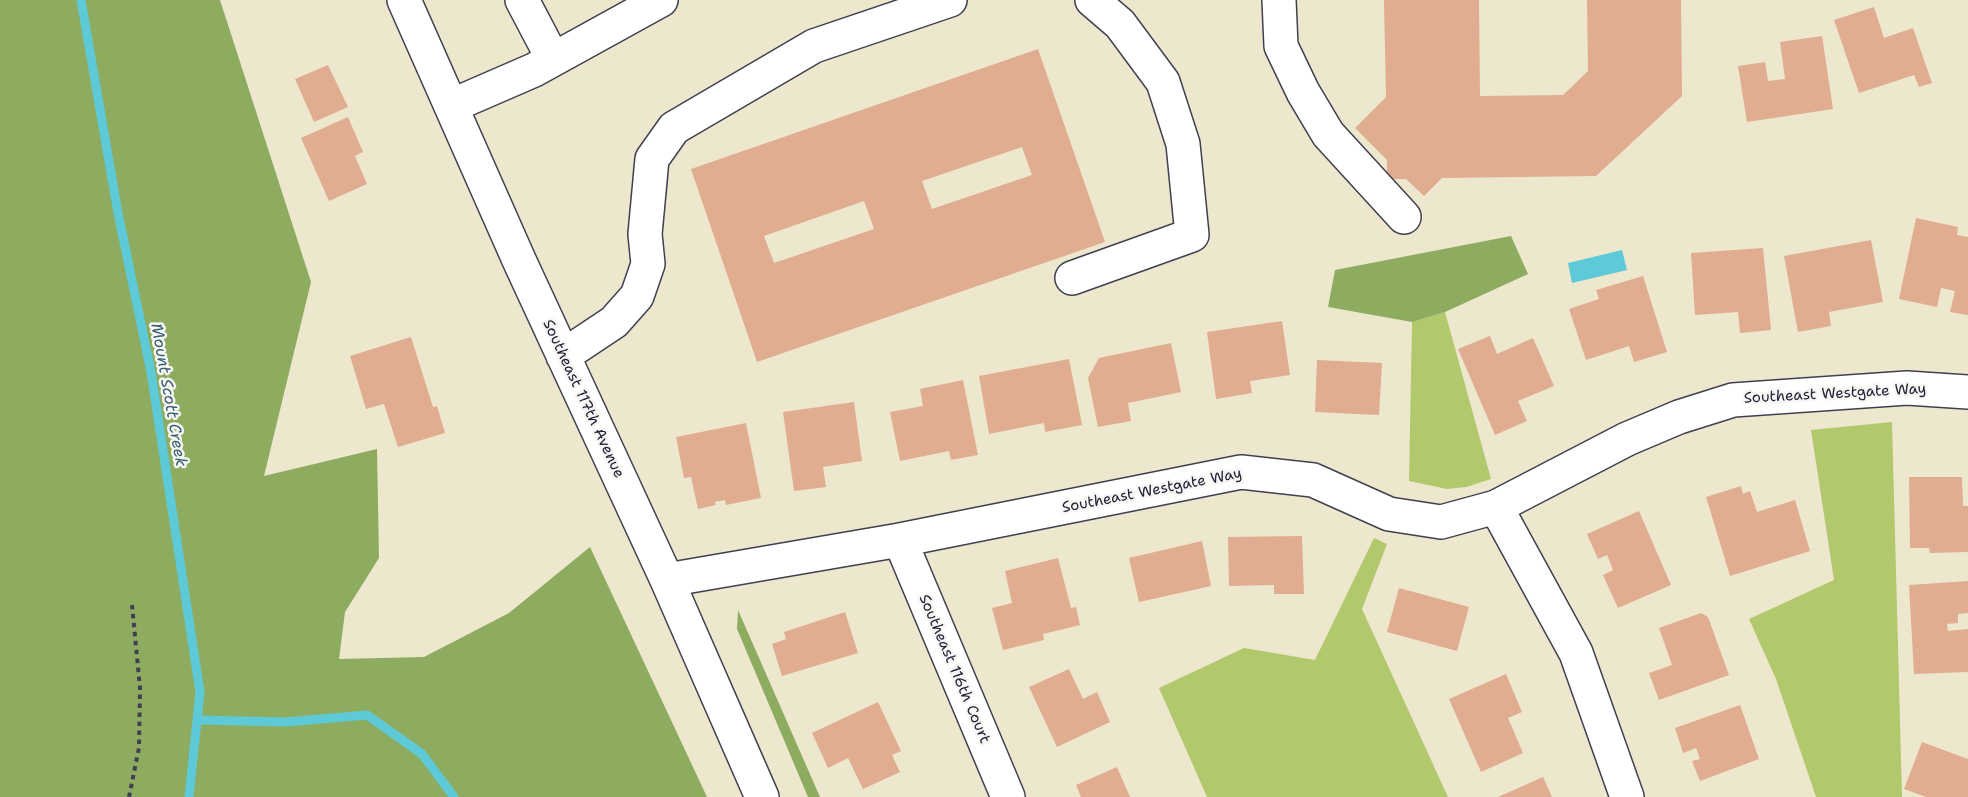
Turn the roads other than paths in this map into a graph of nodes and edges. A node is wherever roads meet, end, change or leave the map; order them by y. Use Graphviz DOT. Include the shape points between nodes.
graph roads {
  1 [pos="404,0"];
  2 [pos="522,0"];
  3 [pos="661,0"];
  4 [pos="950,0"];
  5 [pos="1092,0"];
  6 [pos="1279,0"];
  7 [pos="553,59"];
  8 [pos="451,106"];
  9 [pos="1404,217"];
  10 [pos="1072,278"];
  11 [pos="563,356"];
  12 [pos="1968,392"];
  13 [pos="1496,507"];
  14 [pos="900,540"];
  15 [pos="667,580"];
  16 [pos="762,797"];
  17 [pos="1008,797"];
  18 [pos="1627,797"];
  1 -- 8 [label="street, Southeast 117th Avenue"];
  2 -- 7 [label="street"];
  3 -- 7 [label="street"];
  4 -- 11 [label="street" via="814,45 674,129 652,159 645,234 648,264 637,296 614,322"];
  5 -- 10 [label="street" via="1120,24 1163,82 1183,144 1192,235"];
  6 -- 9 [label="street" via="1281,46 1303,92 1328,134"];
  7 -- 8 [label="street"];
  8 -- 11 [label="street, Southeast 117th Avenue"];
  11 -- 15 [label="street, Southeast 117th Avenue"];
  12 -- 13 [label="street, Southeast Westgate Way" via="1906,388 1733,400 1627,439"];
  13 -- 14 [label="street, Southeast Westgate Way" via="1441,522 1389,514 1313,480 1241,472"];
  13 -- 18 [label="street" via="1576,653"];
  14 -- 15 [label="street, Southeast Westgate Way"];
  14 -- 17 [label="street, Southeast 116th Court"];
  15 -- 16 [label="street, Southeast 117th Avenue"];
}
